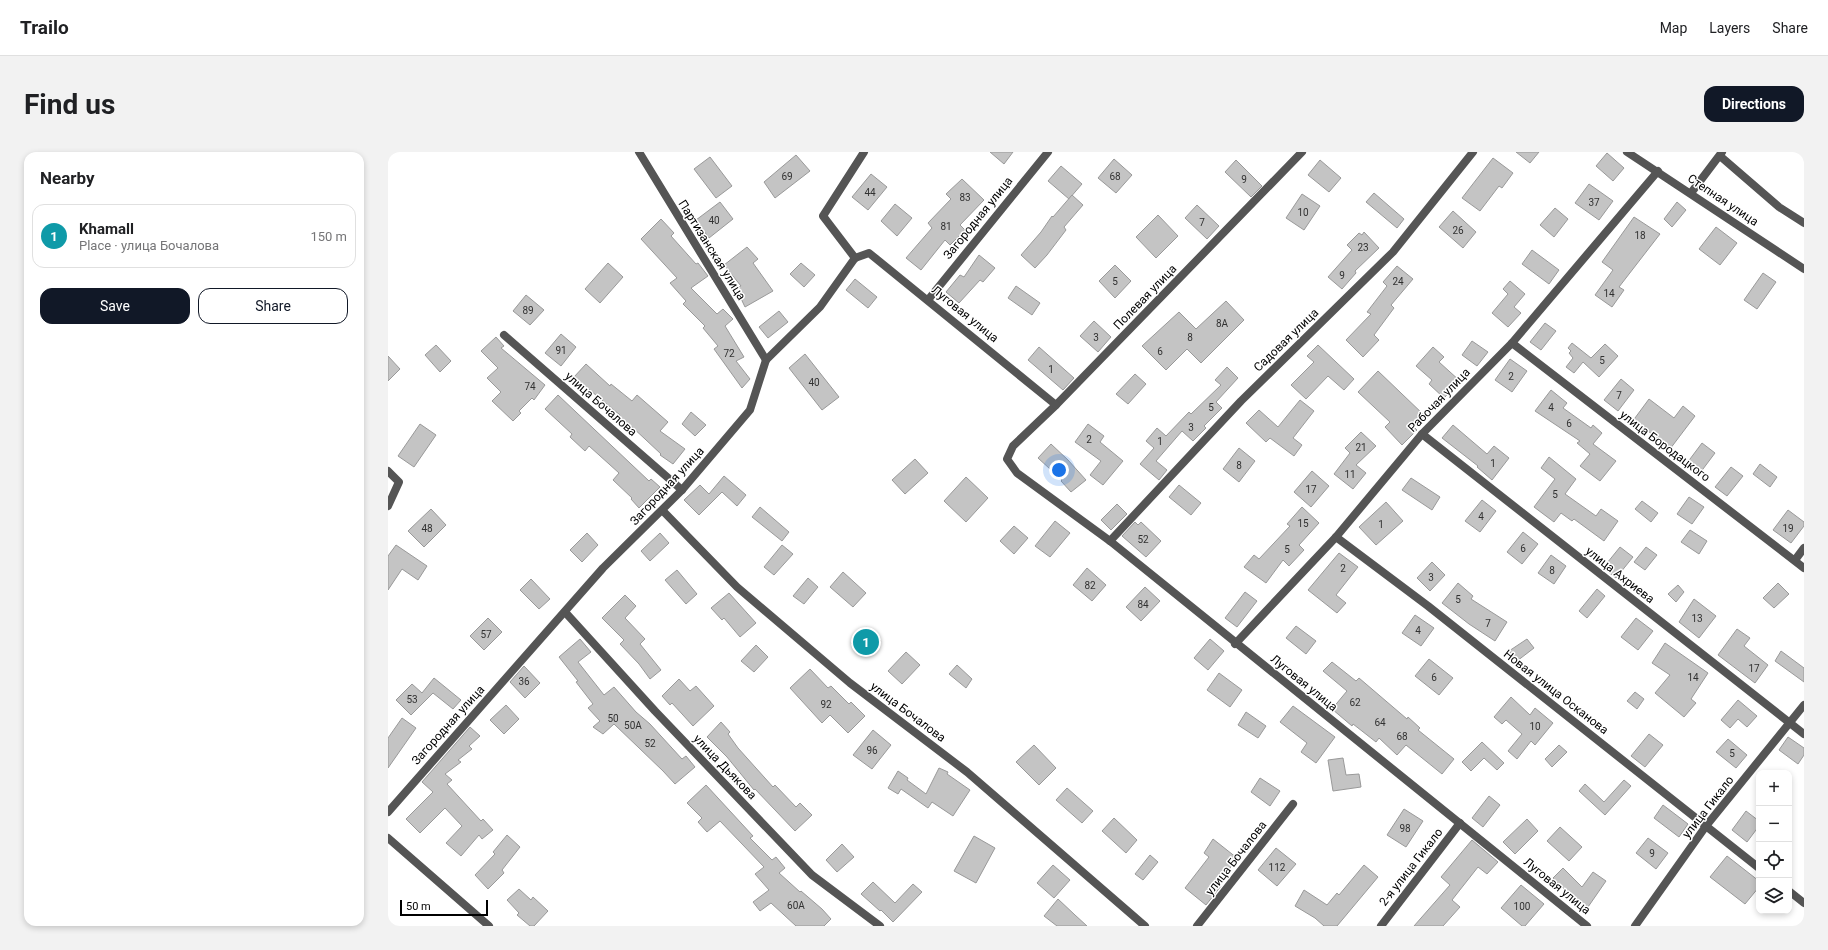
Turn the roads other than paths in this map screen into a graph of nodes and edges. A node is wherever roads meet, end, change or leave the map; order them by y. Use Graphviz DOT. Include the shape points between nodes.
graph roads {
  1 [pos="639,152"];
  2 [pos="864,152"];
  3 [pos="1048,152"];
  4 [pos="1302,152"];
  5 [pos="1473,152"];
  6 [pos="1627,152"];
  7 [pos="1721,154"];
  8 [pos="1658,171"];
  9 [pos="1691,193"];
  10 [pos="1804,223"];
  11 [pos="855,258"];
  12 [pos="1804,269"];
  13 [pos="928,300"];
  14 [pos="504,335"];
  15 [pos="1512,344"];
  16 [pos="766,360"];
  17 [pos="1056,405"];
  18 [pos="1422,434"];
  19 [pos="1007,459"];
  20 [pos="388,472"];
  21 [pos="682,490"];
  22 [pos="388,506"];
  23 [pos="663,511"];
  24 [pos="1336,537"];
  25 [pos="1110,541"];
  26 [pos="1804,548"];
  27 [pos="1794,560"];
  28 [pos="1804,568"];
  29 [pos="565,612"];
  30 [pos="1235,644"];
  31 [pos="1804,705"];
  32 [pos="1790,723"];
  33 [pos="1804,734"];
  34 [pos="1293,804"];
  35 [pos="388,812"];
  36 [pos="1460,823"];
  37 [pos="1706,826"];
  38 [pos="388,838"];
  39 [pos="1756,866"];
  40 [pos="1792,893"];
  41 [pos="1804,903"];
  42 [pos="489,926"];
  43 [pos="880,926"];
  44 [pos="1145,926"];
  45 [pos="1197,926"];
  46 [pos="1381,926"];
  47 [pos="1587,926"];
  48 [pos="1635,926"];
  1 -- 16 [label="street, Партизанская улица"];
  2 -- 11 [label="street" via="823,216"];
  3 -- 13 [label="street, Загородная улица"];
  4 -- 17 [label="street, Полевая улица"];
  5 -- 25 [label="street, Садовая улица" via="1393,252 1240,401"];
  6 -- 8 [label="street, Степная улица"];
  7 -- 9 [label="street"];
  7 -- 10 [label="street" via="1779,207"];
  8 -- 9 [label="street, Степная улица"];
  8 -- 15 [label="street, Рабочая улица"];
  9 -- 12 [label="street, Степная улица"];
  11 -- 13 [label="street, Луговая улица" via="869,253"];
  11 -- 16 [label="street, Загородная улица" via="820,307"];
  13 -- 17 [label="street, Луговая улица"];
  14 -- 21 [label="street, улица Бочалова"];
  15 -- 18 [label="street, Рабочая улица"];
  15 -- 27 [label="street, улица Бородацкого"];
  16 -- 21 [label="street, Загородная улица" via="750,410"];
  17 -- 19 [label="street, Полевая улица" via="1014,446"];
  18 -- 24 [label="street, Рабочая улица"];
  18 -- 32 [label="street, улица Ахриева"];
  19 -- 25 [label="street, Луговая улица" via="1017,473"];
  20 -- 22 [label="street" via="399,482"];
  21 -- 23 [label="street, Загородная улица"];
  23 -- 29 [label="street, Загородная улица" via="604,568"];
  23 -- 44 [label="street, улица Бочалова" via="749,597 850,683 967,772"];
  24 -- 30 [label="street, Рабочая улица"];
  24 -- 37 [label="street, Новая улица Осканова" via="1428,606"];
  25 -- 30 [label="street, Луговая улица"];
  26 -- 27 [label="street"];
  27 -- 28 [label="street, улица Бородацкого"];
  29 -- 35 [label="street, Загородная улица"];
  29 -- 43 [label="street, улица Дьякова" via="655,711 812,875"];
  30 -- 36 [label="street, Луговая улица"];
  31 -- 32 [label="street, улица Гикало"];
  32 -- 33 [label="street, улица Ахриева"];
  32 -- 37 [label="street, улица Гикало"];
  34 -- 45 [label="street, улица Бочалова"];
  36 -- 46 [label="street, 2-я улица Гикало"];
  36 -- 47 [label="street, Луговая улица"];
  37 -- 39 [label="street, Новая улица Осканова"];
  37 -- 48 [label="street, улица Гикало"];
  38 -- 42 [label="street"];
  40 -- 41 [label="street"];
}
